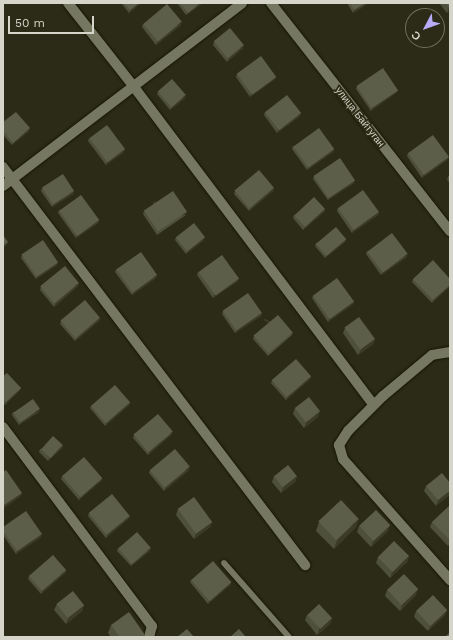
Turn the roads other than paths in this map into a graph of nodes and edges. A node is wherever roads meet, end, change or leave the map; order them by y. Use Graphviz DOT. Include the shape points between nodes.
graph roads {
  1 [pos="68,3"];
  2 [pos="242,3"];
  3 [pos="271,3"];
  4 [pos="134,87"];
  5 [pos="3,167"];
  6 [pos="12,179"];
  7 [pos="3,186"];
  8 [pos="450,231"];
  9 [pos="450,352"];
  10 [pos="374,405"];
  11 [pos="3,427"];
  12 [pos="224,563"];
  13 [pos="305,565"];
  14 [pos="450,580"];
  15 [pos="149,637"];
  16 [pos="289,637"];
  1 -- 4 [label="street"];
  2 -- 4 [label="street"];
  3 -- 8 [label="street, улица Байтуган"];
  4 -- 6 [label="street"];
  4 -- 10 [label="street"];
  5 -- 6 [label="street"];
  6 -- 7 [label="street"];
  6 -- 13 [label="street"];
  9 -- 10 [label="street" via="432,356"];
  10 -- 14 [label="street" via="348,431 339,445 343,459"];
  11 -- 15 [label="street" via="152,626"];
  12 -- 16 [label="lane"];
}
